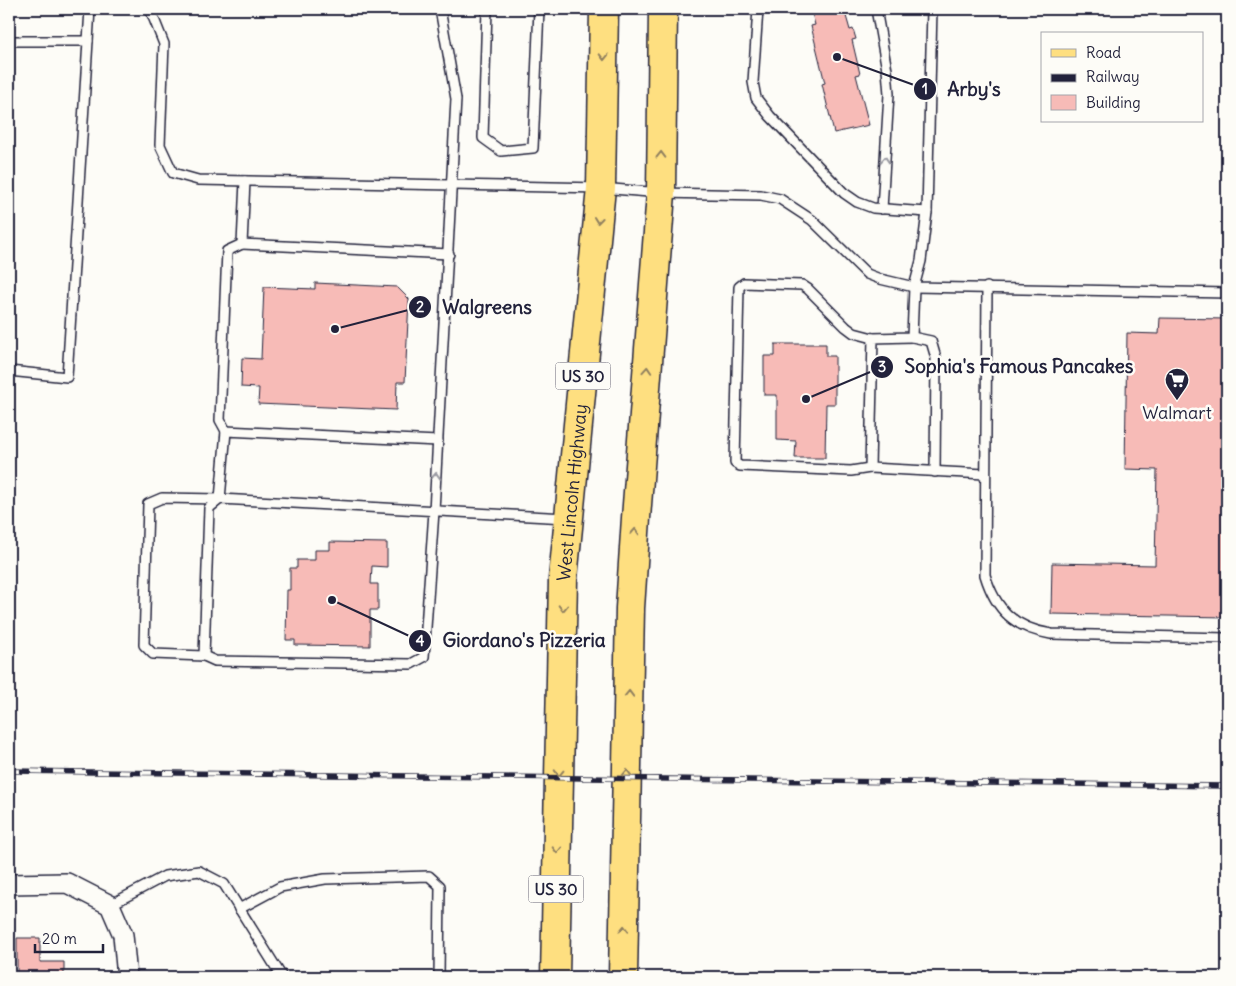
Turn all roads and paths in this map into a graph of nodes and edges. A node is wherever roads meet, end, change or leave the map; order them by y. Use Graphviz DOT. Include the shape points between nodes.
graph roads {
  1 [pos="90,9"];
  2 [pos="150,9"];
  3 [pos="440,9"];
  4 [pos="487,9"];
  5 [pos="539,9"];
  6 [pos="604,9"];
  7 [pos="663,9"];
  8 [pos="758,9"];
  9 [pos="876,9"];
  10 [pos="932,9"];
  11 [pos="9,41"];
  12 [pos="88,41"];
  13 [pos="245,181"];
  14 [pos="452,185"];
  15 [pos="602,188"];
  16 [pos="661,193"];
  17 [pos="882,209"];
  18 [pos="927,212"];
  19 [pos="242,244"];
  20 [pos="449,254"];
  21 [pos="914,287"];
  22 [pos="987,287"];
  23 [pos="1227,293"];
  24 [pos="912,337"];
  25 [pos="873,338"];
  26 [pos="9,371"];
  27 [pos="226,431"];
  28 [pos="438,441"];
  29 [pos="870,468"];
  30 [pos="935,472"];
  31 [pos="985,474"];
  32 [pos="220,498"];
  33 [pos="434,511"];
  34 [pos="568,518"];
  35 [pos="1227,638"];
  36 [pos="204,656"];
  37 [pos="9,884"];
  38 [pos="110,906"];
  39 [pos="239,909"];
  40 [pos="126,977"];
  41 [pos="282,977"];
  42 [pos="439,977"];
  43 [pos="554,977"];
  44 [pos="623,977"];
  1 -- 12 [label="lane"];
  2 -- 13 [label="lane" via="164,44 160,145 173,173 198,180"];
  3 -- 14 [label="lane" via="456,99"];
  4 -- 5 [label="lane" via="483,138 501,151 532,148"];
  6 -- 15 [label="main road, West Lincoln Highway / US 30, one-way"];
  16 -- 7 [label="main road, one-way"];
  8 -- 17 [label="lane" via="753,82 756,98 844,193 857,202"];
  17 -- 9 [label="lane, one-way" via="889,94"];
  10 -- 18 [label="lane"];
  11 -- 12 [label="lane"];
  12 -- 26 [label="lane" via="67,376"];
  13 -- 14 [label="lane"];
  13 -- 19 [label="lane"];
  14 -- 15 [label="lane"];
  14 -- 20 [label="lane"];
  15 -- 16 [label="lane"];
  15 -- 34 [label="main road, West Lincoln Highway / US 30, one-way"];
  16 -- 21 [label="lane" via="761,195 780,199 812,220 867,274"];
  44 -- 16 [label="main road, one-way" via="630,608"];
  17 -- 18 [label="lane"];
  18 -- 21 [label="lane"];
  19 -- 20 [label="lane"];
  19 -- 27 [label="lane" via="227,250 220,420"];
  20 -- 28 [label="lane"];
  21 -- 22 [label="lane"];
  21 -- 24 [label="lane"];
  22 -- 23 [label="lane"];
  22 -- 31 [label="lane"];
  24 -- 25 [label="lane"];
  24 -- 30 [label="lane" via="931,341 936,358"];
  25 -- 29 [label="lane"];
  25 -- 29 [label="lane" via="854,333 802,286 744,283 739,287 735,463 740,466 850,472"];
  27 -- 28 [label="lane"];
  27 -- 32 [label="lane"];
  33 -- 28 [label="lane, one-way"];
  29 -- 30 [label="lane"];
  30 -- 31 [label="lane"];
  31 -- 35 [label="lane" via="985,576 990,592 1003,611 1018,624 1051,634"];
  32 -- 33 [label="lane"];
  32 -- 36 [label="lane" via="209,508"];
  32 -- 36 [label="lane" via="162,498 148,504 144,645 154,654"];
  33 -- 34 [label="lane"];
  33 -- 36 [label="lane" via="424,657 411,664 215,661"];
  34 -- 43 [label="main road, West Lincoln Highway / US 30, one-way" via="563,579"];
  37 -- 38 [label="street" via="67,883"];
  38 -- 39 [label="lane" via="165,876 199,871 224,884"];
  38 -- 40 [label="street" via="123,935"];
  39 -- 41 [label="lane"];
  39 -- 42 [label="lane" via="280,887 316,880 429,876 440,886"];
}
